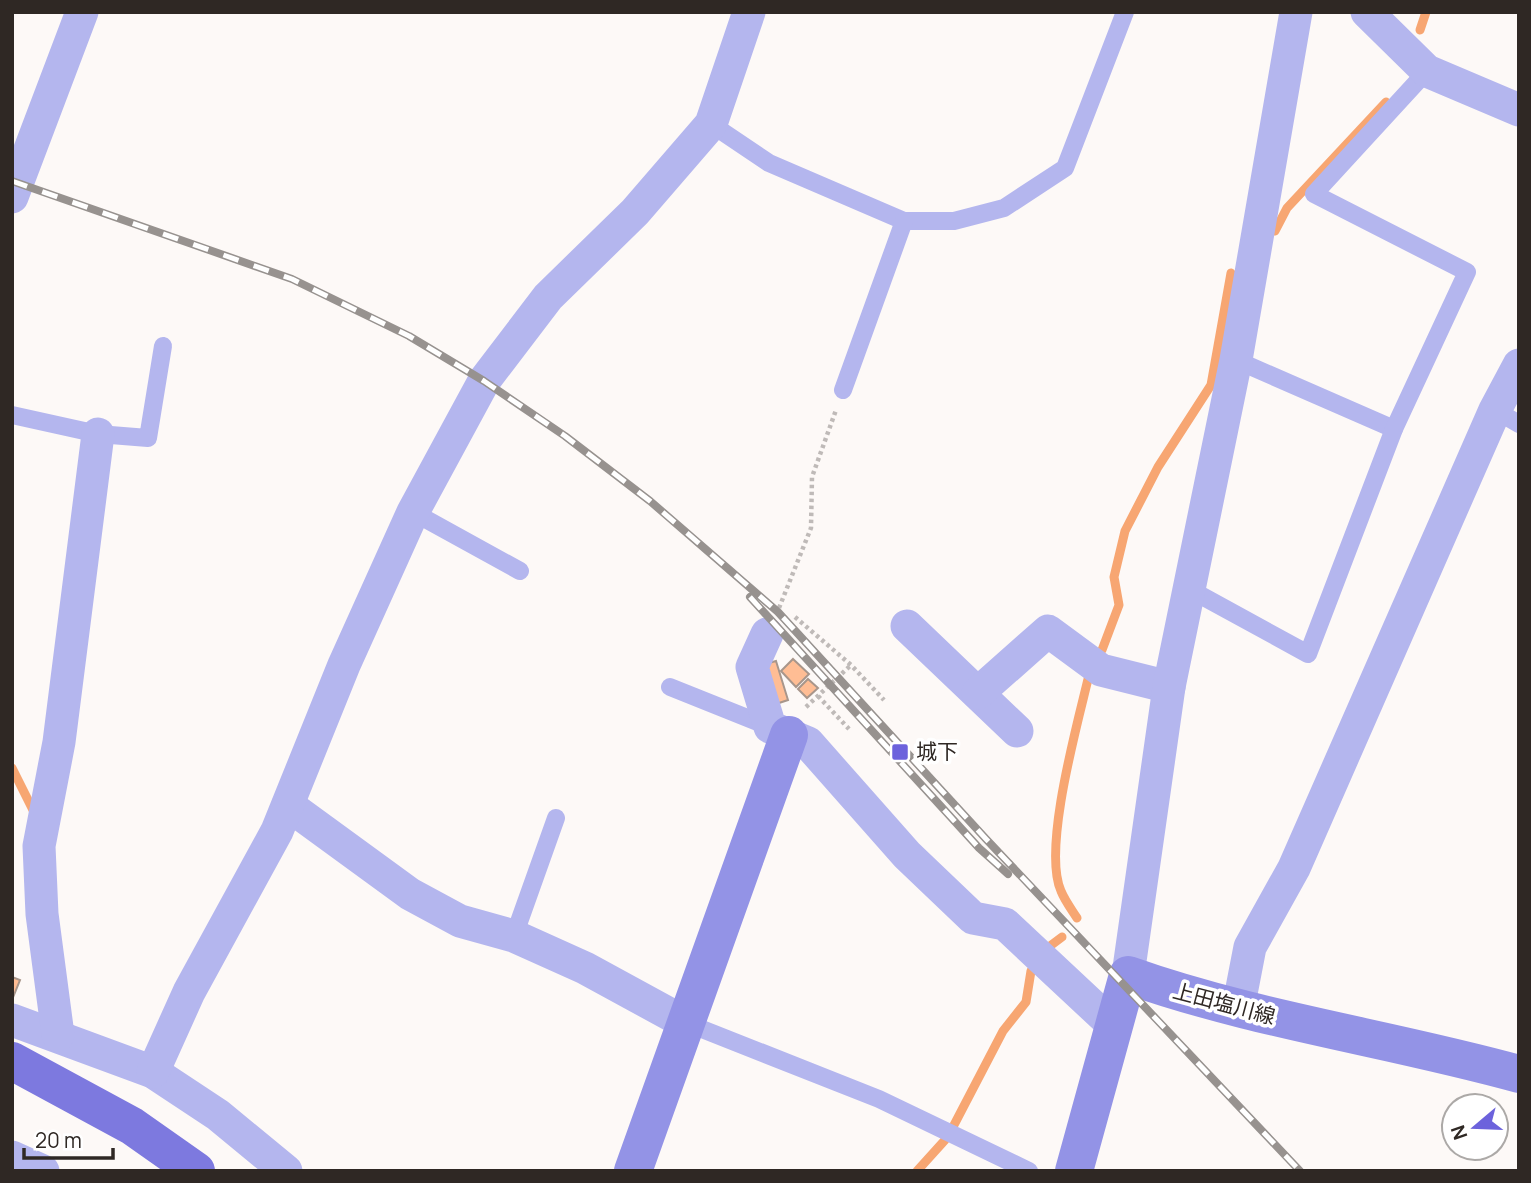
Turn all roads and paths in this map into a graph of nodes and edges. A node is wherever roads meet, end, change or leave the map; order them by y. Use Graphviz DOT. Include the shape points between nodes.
graph roads {
  1 [pos="82,12"];
  2 [pos="749,12"];
  3 [pos="1125,12"];
  4 [pos="1296,12"];
  5 [pos="1367,12"];
  6 [pos="1427,71"];
  7 [pos="1519,110"];
  8 [pos="711,124"];
  9 [pos="12,197"];
  10 [pos="904,221"];
  11 [pos="163,346"];
  12 [pos="1237,360"];
  13 [pos="1519,365"];
  14 [pos="843,390"];
  15 [pos="12,415"];
  16 [pos="1507,417"];
  17 [pos="1394,429"];
  18 [pos="98,435"];
  19 [pos="413,512"];
  20 [pos="520,571"];
  21 [pos="1191,590"];
  22 [pos="777,613"];
  23 [pos="907,626"];
  24 [pos="851,665"];
  25 [pos="670,687"];
  26 [pos="1169,687"];
  27 [pos="978,693"];
  28 [pos="818,696"];
  29 [pos="884,700"];
  30 [pos="849,729"];
  31 [pos="780,731"];
  32 [pos="1017,731"];
  33 [pos="288,805"];
  34 [pos="556,818"];
  35 [pos="514,936"];
  36 [pos="1128,975"];
  37 [pos="1238,1009"];
  38 [pos="12,1020"];
  39 [pos="684,1022"];
  40 [pos="1113,1026"];
  41 [pos="58,1035"];
  42 [pos="12,1061"];
  43 [pos="153,1072"];
  44 [pos="1519,1074"];
  45 [pos="12,1157"];
  46 [pos="43,1171"];
  47 [pos="197,1171"];
  48 [pos="286,1171"];
  49 [pos="633,1171"];
  50 [pos="1029,1171"];
  51 [pos="1074,1171"];
  1 -- 9 [label="street"];
  2 -- 8 [label="street"];
  3 -- 10 [label="lane" via="1065,168 1004,208 954,220"];
  4 -- 12 [label="street"];
  5 -- 6 [label="street"];
  6 -- 7 [label="street"];
  6 -- 17 [label="lane" via="1314,194 1467,272"];
  8 -- 10 [label="lane" via="769,163"];
  8 -- 19 [label="street" via="524,328 484,381"];
  10 -- 14 [label="lane"];
  11 -- 18 [label="lane" via="148,438"];
  12 -- 17 [label="lane"];
  12 -- 21 [label="street"];
  13 -- 16 [label="street"];
  14 -- 22 [label="path" via="812,477 811,528"];
  15 -- 18 [label="lane"];
  16 -- 37 [label="street" via="1294,868 1250,947"];
  17 -- 21 [label="lane" via="1308,654"];
  18 -- 41 [label="street" via="59,742 39,846 42,914"];
  19 -- 20 [label="lane"];
  19 -- 33 [label="street" via="344,664"];
  21 -- 26 [label="street"];
  22 -- 24 [label="path"];
  22 -- 31 [label="street" via="752,667"];
  23 -- 27 [label="street"];
  24 -- 28 [label="path"];
  24 -- 29 [label="path"];
  25 -- 31 [label="lane"];
  26 -- 27 [label="street" via="1101,670 1048,631"];
  26 -- 36 [label="street"];
  27 -- 32 [label="street"];
  28 -- 30 [label="path"];
  28 -- 31 [label="path"];
  31 -- 39 [label="main road"];
  31 -- 40 [label="street" via="808,743 907,855 973,918 1005,924"];
  33 -- 35 [label="street" via="410,894 460,921"];
  33 -- 43 [label="street" via="189,992"];
  34 -- 35 [label="lane"];
  35 -- 39 [label="street"];
  36 -- 37 [label="main road, 上田塩川線"];
  36 -- 40 [label="main road"];
  37 -- 44 [label="main road, 上田塩川線"];
  38 -- 41 [label="street"];
  39 -- 49 [label="main road"];
  39 -- 50 [label="lane" via="879,1099"];
  40 -- 51 [label="main road"];
  41 -- 43 [label="street"];
  42 -- 47 [label="main road" via="132,1126"];
  43 -- 48 [label="street" via="219,1115"];
  45 -- 46 [label="street"];
}
